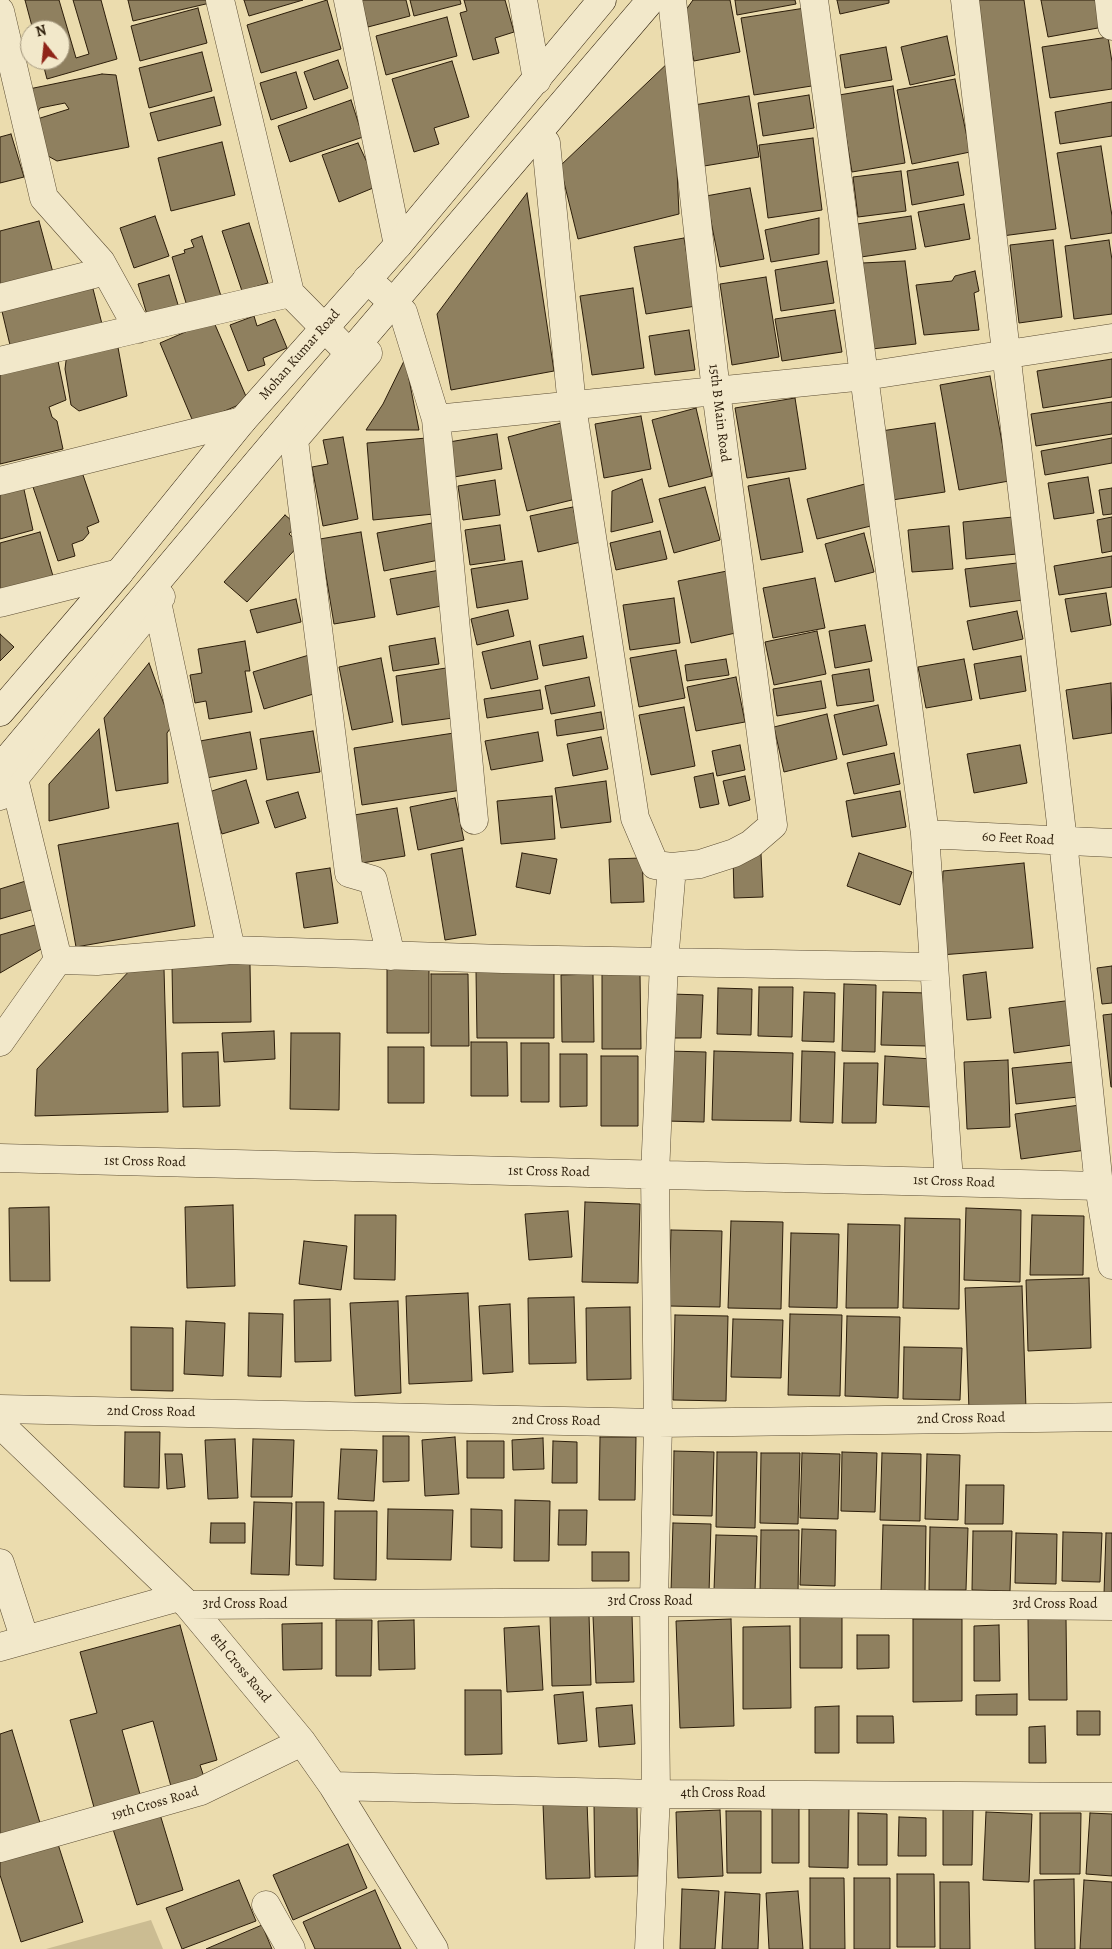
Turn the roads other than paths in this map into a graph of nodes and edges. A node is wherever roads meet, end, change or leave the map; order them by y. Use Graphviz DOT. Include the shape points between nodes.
graph roads {
  1 [pos="220,0"];
  2 [pos="348,0"];
  3 [pos="524,0"];
  4 [pos="602,0"];
  5 [pos="651,0"];
  6 [pos="666,0"];
  7 [pos="672,0"];
  8 [pos="814,0"];
  9 [pos="965,0"];
  10 [pos="1109,0"];
  11 [pos="0,11"];
  12 [pos="1112,26"];
  13 [pos="537,80"];
  14 [pos="546,144"];
  15 [pos="398,245"];
  16 [pos="106,271"];
  17 [pos="367,279"];
  18 [pos="290,293"];
  19 [pos="0,298"];
  20 [pos="398,307"];
  21 [pos="324,327"];
  22 [pos="138,329"];
  23 [pos="1112,338"];
  24 [pos="1007,353"];
  25 [pos="354,359"];
  26 [pos="0,361"];
  27 [pos="864,376"];
  28 [pos="716,391"];
  29 [pos="572,406"];
  30 [pos="436,419"];
  31 [pos="242,421"];
  32 [pos="294,440"];
  33 [pos="0,481"];
  34 [pos="119,573"];
  35 [pos="157,602"];
  36 [pos="0,603"];
  37 [pos="0,712"];
  38 [pos="5,781"];
  39 [pos="474,820"];
  40 [pos="925,834"];
  41 [pos="1063,841"];
  42 [pos="1112,843"];
  43 [pos="672,867"];
  44 [pos="231,950"];
  45 [pos="391,956"];
  46 [pos="58,960"];
  47 [pos="664,962"];
  48 [pos="934,967"];
  49 [pos="0,1042"];
  50 [pos="0,1158"];
  51 [pos="655,1175"];
  52 [pos="949,1181"];
  53 [pos="1099,1186"];
  54 [pos="1112,1265"];
  55 [pos="0,1409"];
  56 [pos="1112,1417"];
  57 [pos="658,1423"];
  58 [pos="0,1424"];
  59 [pos="0,1563"];
  60 [pos="184,1601"];
  61 [pos="654,1602"];
  62 [pos="1112,1606"];
  63 [pos="12,1644"];
  64 [pos="302,1742"];
  65 [pos="333,1786"];
  66 [pos="656,1794"];
  67 [pos="1112,1797"];
  68 [pos="0,1848"];
  69 [pos="266,1905"];
  70 [pos="291,1949"];
  71 [pos="434,1949"];
  72 [pos="648,1949"];
  1 -- 18 [label="street"];
  2 -- 15 [label="street"];
  3 -- 13 [label="street"];
  4 -- 13 [label="street, Mohan Kumar Road"];
  5 -- 20 [label="street"];
  6 -- 14 [label="street"];
  7 -- 28 [label="street, 15th B Main Road"];
  8 -- 27 [label="street"];
  9 -- 24 [label="street"];
  10 -- 12 [label="street"];
  11 -- 16 [label="street" via="44,198"];
  13 -- 15 [label="street, Mohan Kumar Road"];
  14 -- 20 [label="street"];
  14 -- 29 [label="street"];
  15 -- 17 [label="street, Mohan Kumar Road"];
  16 -- 19 [label="street"];
  16 -- 22 [label="street"];
  17 -- 20 [label="street"];
  17 -- 21 [label="street, Mohan Kumar Road"];
  18 -- 21 [label="street"];
  18 -- 22 [label="street"];
  20 -- 25 [label="street"];
  20 -- 30 [label="street"];
  21 -- 25 [label="street"];
  21 -- 31 [label="street, Mohan Kumar Road"];
  22 -- 26 [label="street"];
  23 -- 24 [label="street"];
  24 -- 27 [label="street"];
  24 -- 41 [label="street"];
  25 -- 32 [label="street"];
  25 -- 38 [label="street"];
  27 -- 28 [label="street"];
  27 -- 40 [label="street"];
  28 -- 29 [label="street"];
  28 -- 43 [label="street, 15th B Main Road" via="774,825 734,853 700,864"];
  29 -- 30 [label="street"];
  29 -- 43 [label="street" via="635,818 656,866"];
  30 -- 39 [label="street"];
  31 -- 33 [label="street"];
  31 -- 34 [label="street, Mohan Kumar Road"];
  32 -- 35 [label="street"];
  32 -- 45 [label="street" via="349,873 373,880"];
  34 -- 36 [label="street"];
  34 -- 37 [label="street, Mohan Kumar Road"];
  35 -- 38 [label="street"];
  35 -- 44 [label="street"];
  38 -- 46 [label="street"];
  40 -- 41 [label="street, 60 Feet Road"];
  40 -- 48 [label="street"];
  41 -- 42 [label="street, 60 Feet Road"];
  41 -- 53 [label="street"];
  43 -- 47 [label="street"];
  44 -- 45 [label="street"];
  44 -- 46 [label="street" via="97,961"];
  45 -- 47 [label="street"];
  46 -- 49 [label="street"];
  47 -- 48 [label="street"];
  47 -- 51 [label="street"];
  48 -- 52 [label="street"];
  50 -- 51 [label="street, 1st Cross Road"];
  51 -- 52 [label="street, 1st Cross Road"];
  51 -- 57 [label="street"];
  52 -- 53 [label="street, 1st Cross Road"];
  53 -- 54 [label="street"];
  55 -- 57 [label="street, 2nd Cross Road"];
  56 -- 57 [label="street, 2nd Cross Road"];
  57 -- 61 [label="street"];
  58 -- 60 [label="street, 8th Cross Road"];
  59 -- 63 [label="street"];
  60 -- 61 [label="street, 3rd Cross Road"];
  60 -- 63 [label="street, 3rd Cross Road"];
  60 -- 64 [label="street, 8th Cross Road"];
  61 -- 62 [label="street, 3rd Cross Road"];
  61 -- 66 [label="street"];
  64 -- 65 [label="street, 8th Cross Road"];
  64 -- 68 [label="street, 19th Cross Road" via="201,1791"];
  65 -- 66 [label="street, 4th Cross Road"];
  65 -- 71 [label="street, 8th Cross Road"];
  66 -- 67 [label="street, 4th Cross Road"];
  66 -- 72 [label="street"];
  69 -- 70 [label="street"];
}
